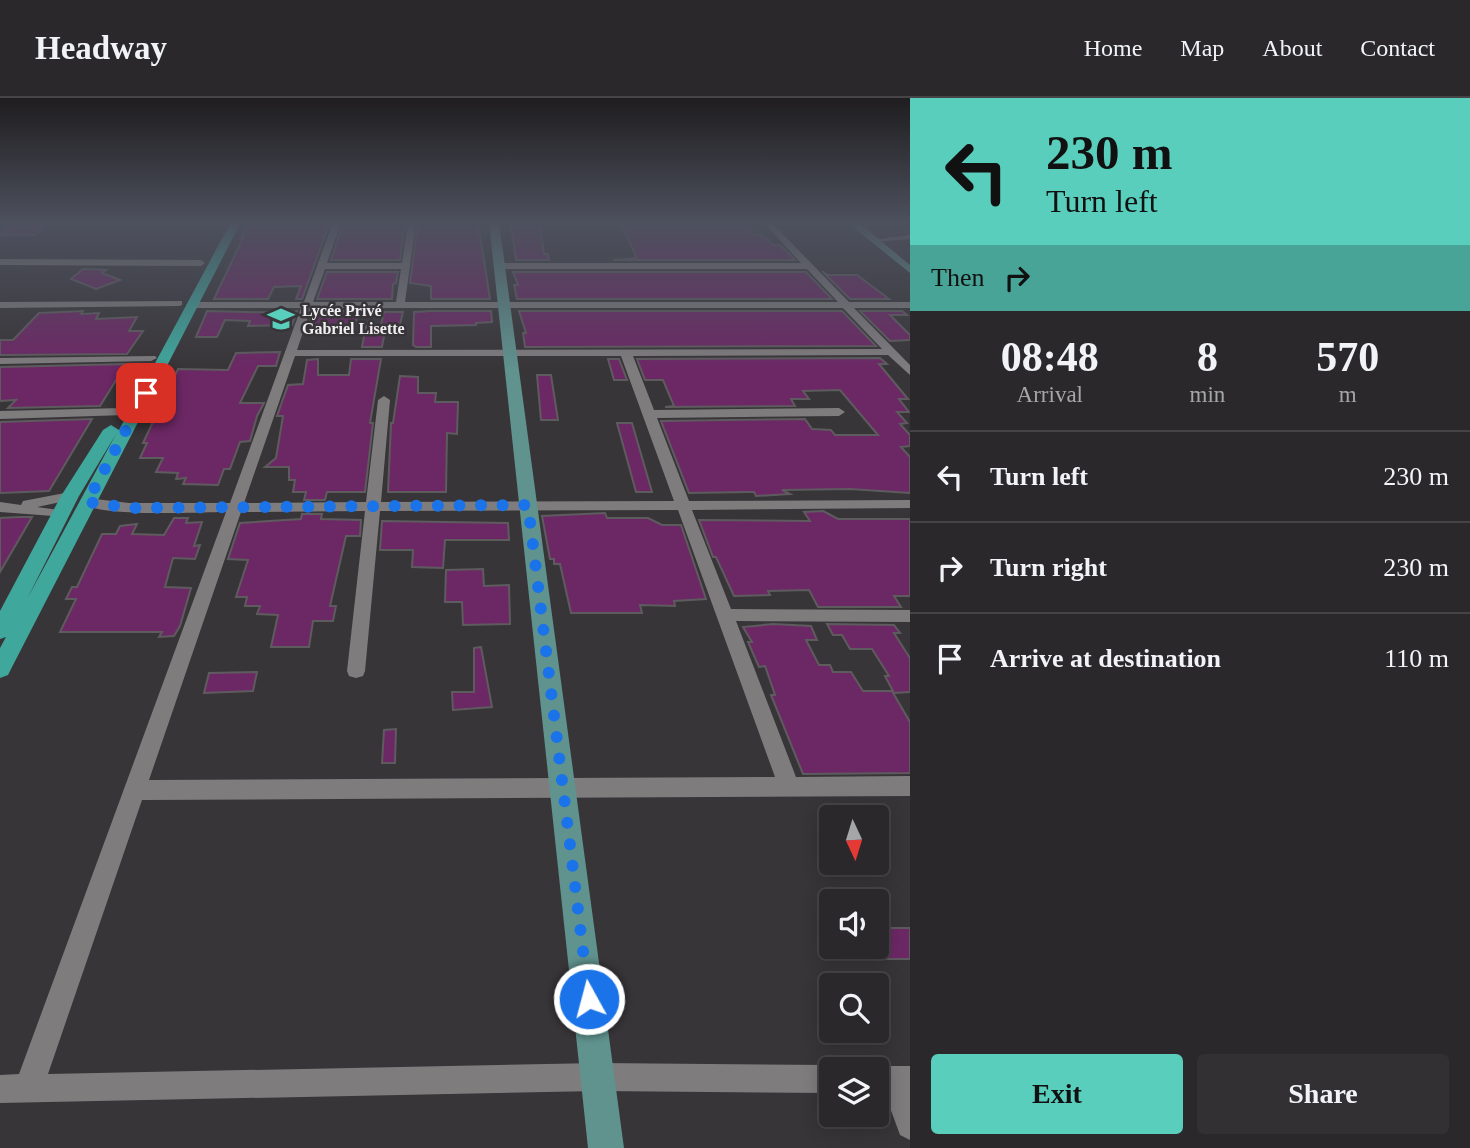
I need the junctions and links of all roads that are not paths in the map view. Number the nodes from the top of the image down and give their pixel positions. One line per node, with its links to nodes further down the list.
1 (198, 271): 7 (main road)
2 (206, 271): 7 (main road)
3 (319, 271): 10 (street)
4 (404, 271): 11 (street)
5 (501, 271): 12 (street)
6 (814, 271): 13 (street)
7 (185, 304): 9 (street); 10 (street); 19 (main road); 28 (main road)
8 (910, 304): 13 (street)
9 (5, 305): 14 (street)
10 (306, 305): 11 (street); 15 (street)
11 (400, 305): 12 (street)
12 (505, 305): 13 (street); 16 (street)
13 (846, 305): 17 (street)
14 (0, 314)
15 (290, 352): 16 (street); 34 (street)
16 (510, 352): 18 (street); 30 (street)
17 (891, 352): 18 (street); 21 (street)
18 (626, 353): 25 (street)
19 (151, 358): 20 (street); 23 (main road)
20 (0, 361)
21 (910, 372)
22 (384, 400): 32 (street)
23 (121, 412): 26 (street); 27 (main road)
24 (839, 412): 25 (street)
25 (648, 414): 31 (street)
26 (0, 415)
27 (70, 496): 33 (street); 36 (main road)
28 (87, 502): 35 (street); 36 (main road)
29 (910, 504): 31 (street)
30 (528, 505): 31 (street); 32 (street); 44 (street)
31 (682, 505): 37 (street)
32 (374, 506): 34 (street); 41 (street)
33 (5, 507): 36 (street)
34 (234, 507): 35 (street); 45 (street)
35 (129, 508): 36 (street)
36 (69, 517): 39 (main road); 40 (main road)
37 (725, 615): 38 (street); 42 (street)
38 (910, 616)
39 (0, 631)
40 (0, 669)
41 (356, 671)
42 (789, 786): 43 (street); 44 (street)
43 (910, 786)
44 (564, 789): 45 (street); 46 (street)
45 (133, 790): 50 (street)
46 (598, 1077): 47 (street); 50 (street); 52 (street)
47 (819, 1079)
48 (893, 1080): 51 (street)
49 (0, 1089): 50 (street)
50 (28, 1089)
51 (910, 1125)
52 (606, 1148)

